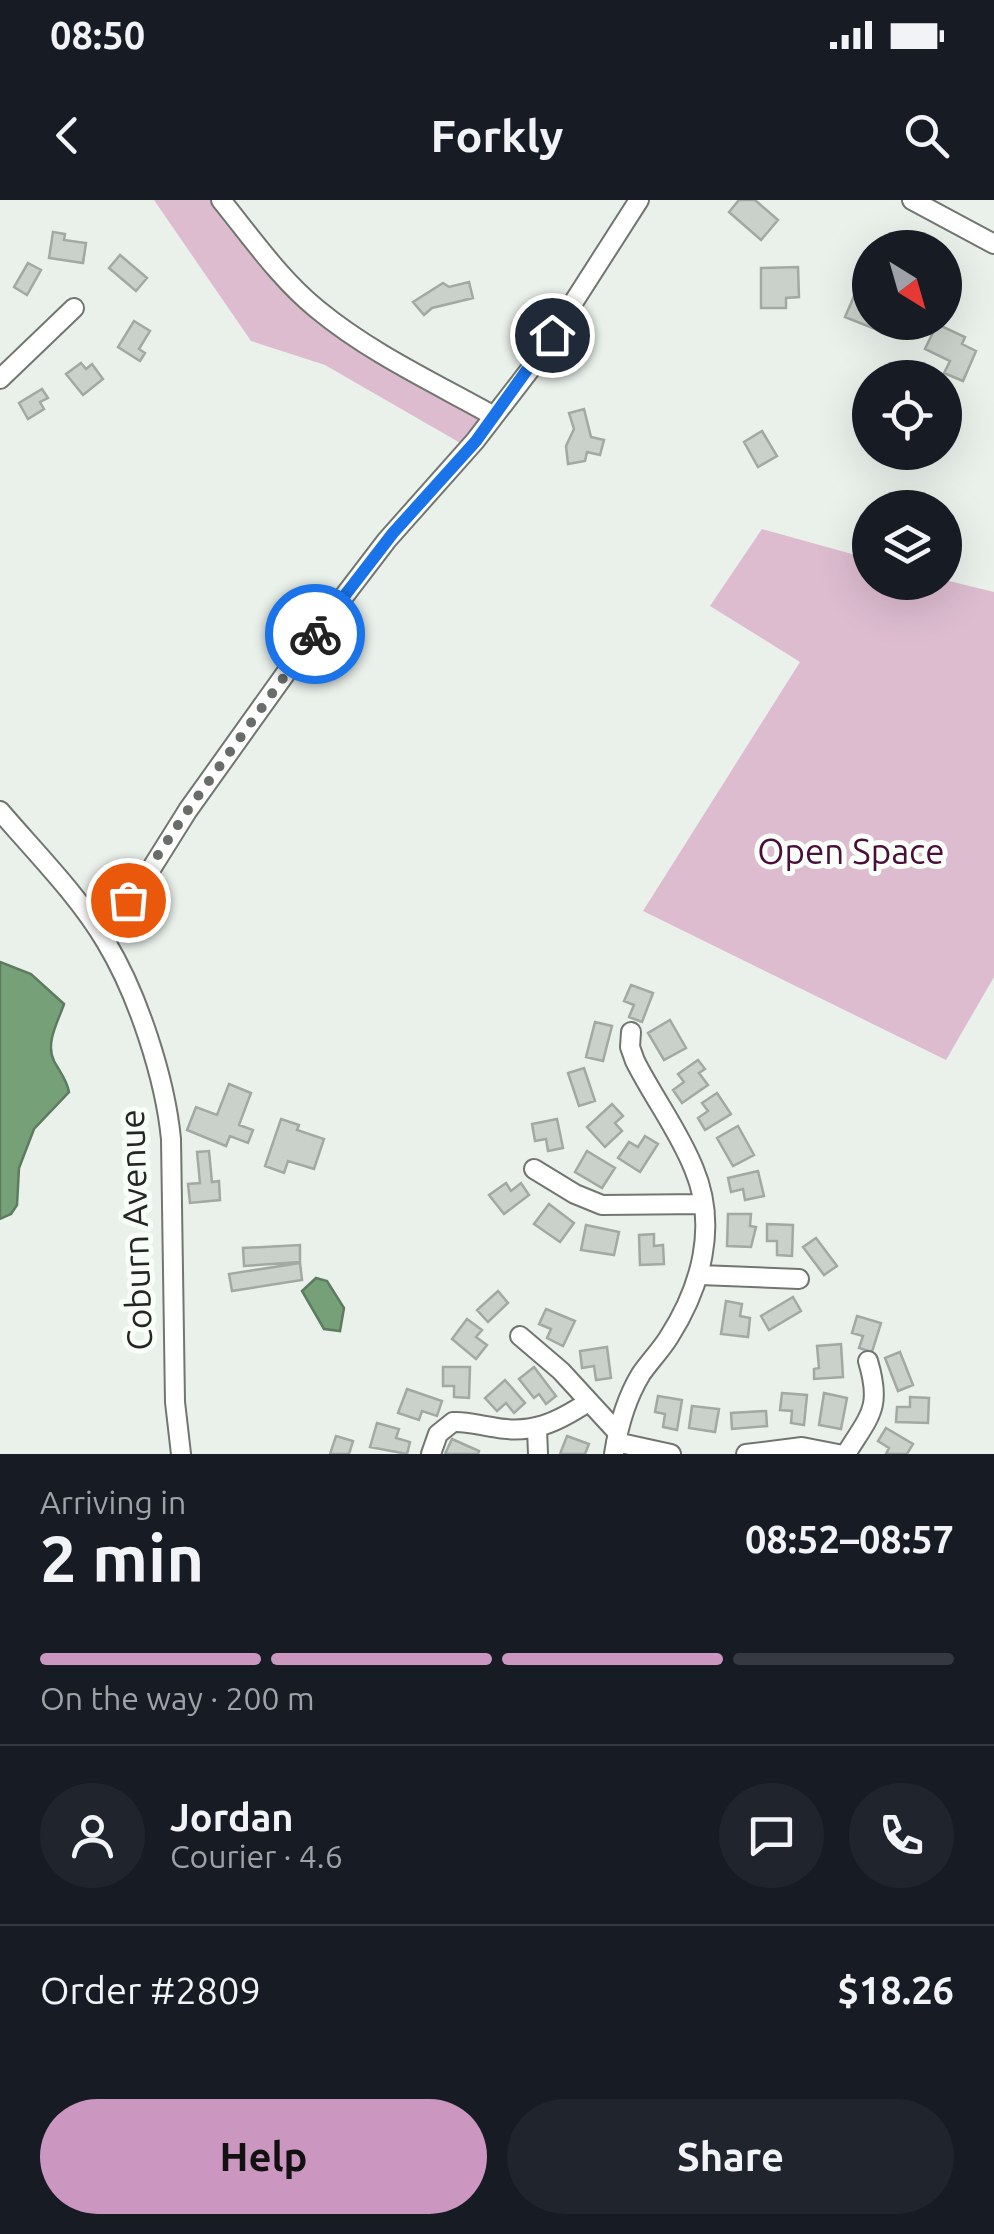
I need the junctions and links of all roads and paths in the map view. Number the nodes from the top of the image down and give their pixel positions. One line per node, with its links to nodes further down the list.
1 (221, 200): 7 (street)
2 (639, 200): 7 (street)
3 (912, 200): 4 (street)
4 (994, 244)
5 (74, 308): 6 (street)
6 (0, 379)
7 (494, 416): 9 (street)
8 (0, 811): 9 (street, Coburn Avenue)
9 (106, 941): 20 (street, Coburn Avenue)
10 (631, 1032): 12 (street)
11 (534, 1169): 12 (street)
12 (703, 1204): 13 (street)
13 (700, 1275): 14 (street); 19 (street)
14 (798, 1279)
15 (520, 1336): 17 (street)
16 (868, 1361): 26 (street)
17 (588, 1402): 18 (street); 19 (street)
18 (538, 1429): 21 (street); 22 (street)
19 (616, 1443): 23 (street)
20 (180, 1454)
21 (431, 1454)
22 (538, 1454)
23 (672, 1454)
24 (746, 1454): 25 (street)
25 (838, 1454)
26 (846, 1454)

